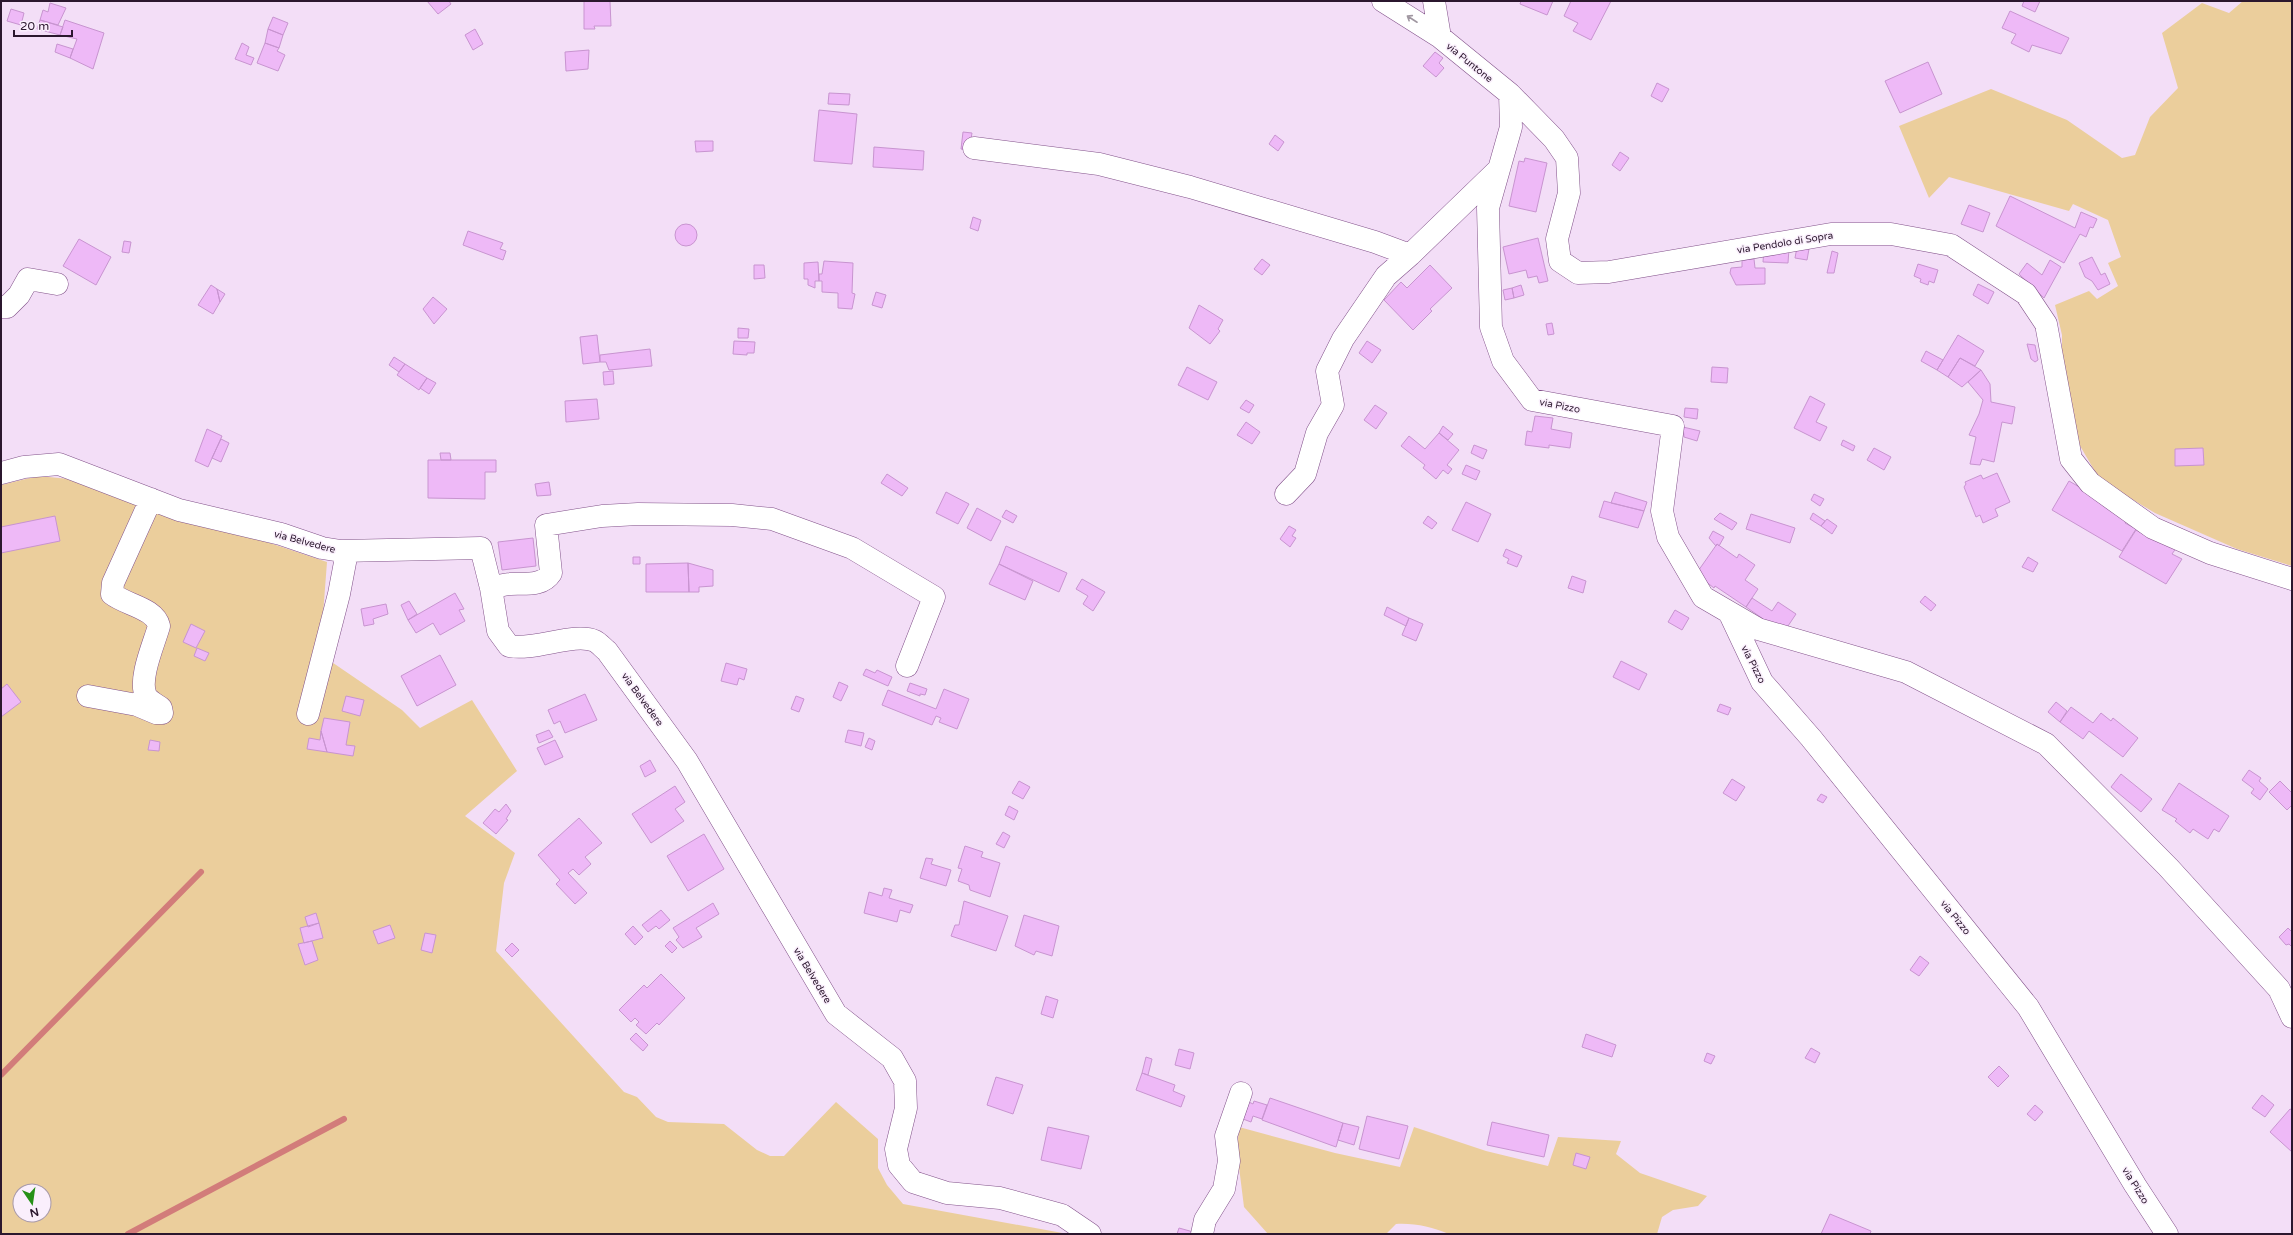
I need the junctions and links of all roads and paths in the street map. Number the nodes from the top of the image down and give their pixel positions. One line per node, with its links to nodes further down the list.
1 (1383, 1): 3 (street, one-way to 1)
2 (1434, 1): 3 (street, via Puntone)
3 (1440, 37): 4 (street, via Puntone)
4 (1510, 94): 6 (street, via Pizzo); 14 (street, via Pendolo di Sopra)
5 (974, 148): 7 (street)
6 (1500, 168): 7 (street); 16 (street, via Pizzo)
7 (1410, 255): 11 (street)
8 (56, 284): 9 (street)
9 (1, 307)
10 (1, 473): 12 (street, via Belvedere)
11 (1286, 494)
12 (151, 499): 13 (street, via Belvedere); 18 (street)
13 (347, 552): 15 (street, via Belvedere); 19 (street)
14 (2292, 579)
15 (491, 588): 17 (street); 22 (street, via Belvedere)
16 (1729, 612): 20 (street, via Pizzo); 24 (street, via Pizzo)
17 (907, 666)
18 (88, 696)
19 (308, 714)
20 (2292, 1017)
21 (1241, 1094): 23 (street)
22 (1090, 1234)
23 (1202, 1234)
24 (2167, 1234)

